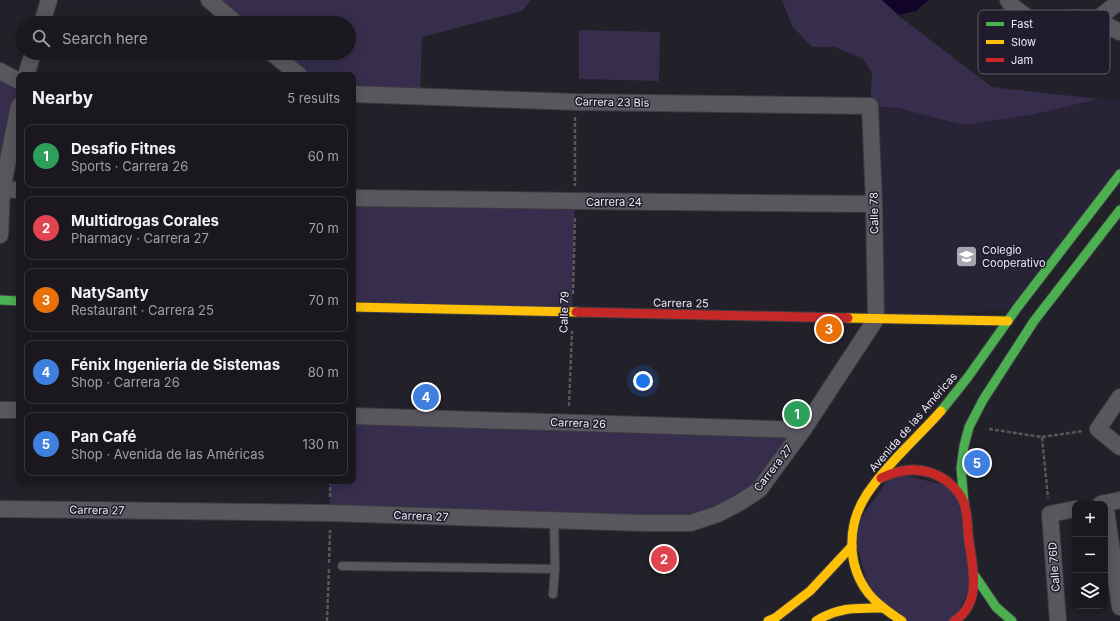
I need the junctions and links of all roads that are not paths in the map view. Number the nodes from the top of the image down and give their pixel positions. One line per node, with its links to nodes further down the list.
1 (49, 0): 7 (street)
2 (209, 0): 8 (street)
3 (1008, 0): 5 (street)
4 (1120, 1): 6 (street)
5 (1018, 10)
6 (1109, 10)
7 (44, 16)
8 (228, 16)
9 (1110, 27): 10 (street)
10 (1120, 32)
11 (31, 60): 14 (street)
12 (281, 60): 15 (street)
13 (0, 71): 16 (street)
14 (27, 72)
15 (295, 72)
16 (16, 79)
17 (356, 94): 18 (street, Carrera 23 Bis)
18 (870, 106): 24 (street, Calle 78)
19 (16, 120): 21 (street)
20 (1120, 174): 31 (main road, Avenida de las Américas)
21 (1, 189): 22 (street); 26 (street)
22 (16, 190)
23 (356, 198): 24 (street, Carrera 24)
24 (874, 204): 30 (street, Calle 78)
25 (1120, 210): 39 (main road)
26 (0, 235)
27 (0, 300): 28 (main road)
28 (16, 301)
29 (356, 307): 30 (main road, Carrera 25)
30 (876, 320): 31 (main road, Carrera 25); 36 (street, Carrera 27)
31 (1008, 321): 38 (main road, Avenida de las Américas)
32 (1120, 397): 37 (street)
33 (0, 410): 34 (street)
34 (16, 410)
35 (356, 416): 36 (street, Carrera 26)
36 (803, 430): 43 (street, Carrera 27)
37 (1120, 447)
38 (878, 480): 39 (main road); 44 (main road, Avenida de las Américas)
39 (964, 503): 47 (main road)
40 (1109, 503): 49 (street)
41 (0, 509): 43 (street, Carrera 27)
42 (1072, 510): 56 (street, Calle 76D)
43 (554, 521): 46 (lane)
44 (852, 546): 50 (main road, Avenida de las Américas); 52 (main road)
45 (342, 566): 46 (lane)
46 (555, 569): 48 (lane)
47 (974, 576): 51 (main road); 55 (main road)
48 (553, 594)
49 (1120, 607)
50 (882, 608): 53 (main road); 54 (main road, Avenida de las Américas)
51 (959, 620)
52 (768, 621)
53 (816, 621)
54 (902, 621)
55 (1012, 621)
56 (1058, 621)

